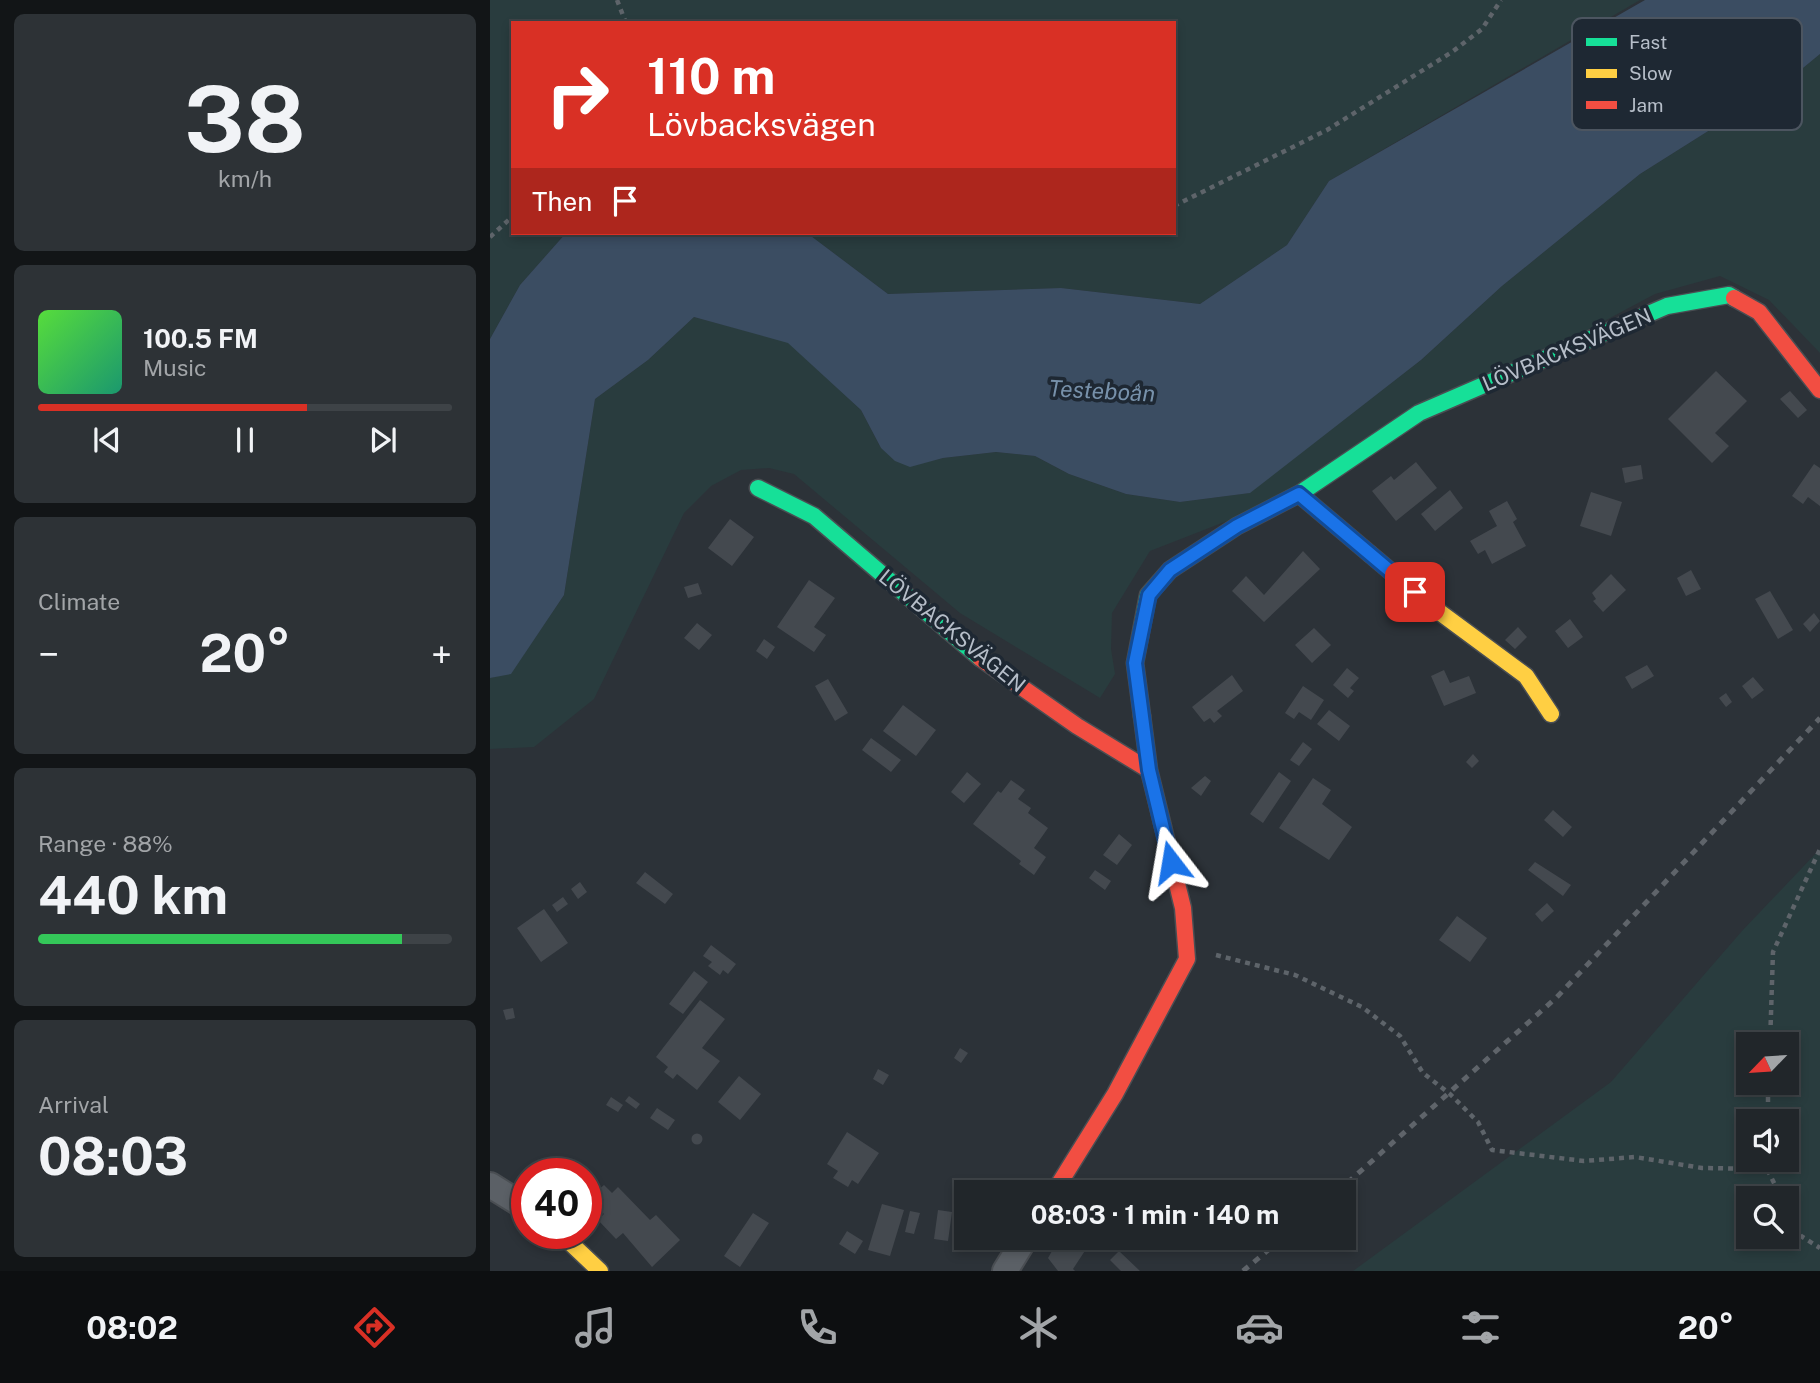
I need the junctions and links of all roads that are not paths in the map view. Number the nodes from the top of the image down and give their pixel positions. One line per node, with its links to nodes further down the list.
1 (1820, 390): 3 (street, LÖVBACKSVÄGEN)
2 (758, 488): 5 (street, LÖVBACKSVÄGEN)
3 (1299, 494): 4 (street); 5 (street, LÖVBACKSVÄGEN)
4 (1551, 714)
5 (1149, 770): 6 (street, LÖVBACKSVÄGEN)
6 (1061, 1180)
7 (490, 1185): 8 (street)
8 (511, 1198)
9 (577, 1249): 11 (street)
10 (1018, 1250): 12 (street)
11 (600, 1271)
12 (1004, 1271)

